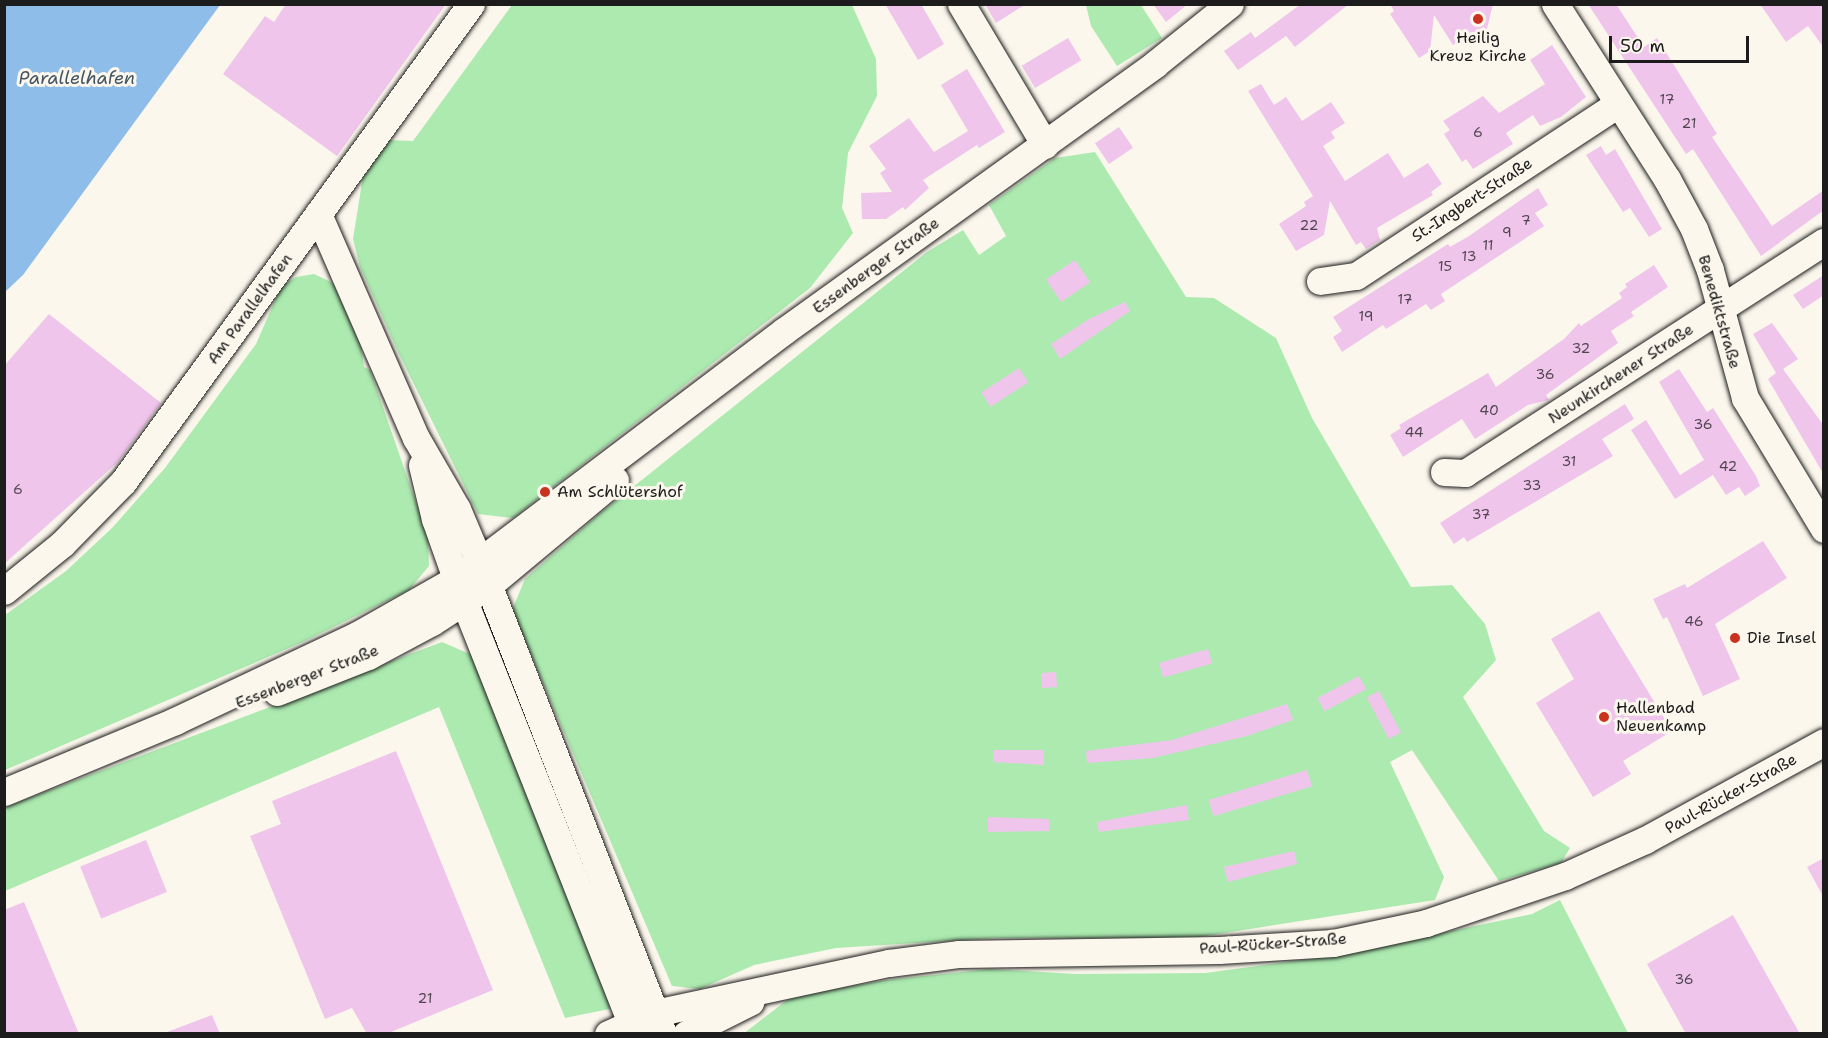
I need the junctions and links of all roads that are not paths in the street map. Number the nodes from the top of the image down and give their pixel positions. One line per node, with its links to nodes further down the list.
1 (471, 4): 7 (street, Am Parallelhafen)
2 (961, 4): 6 (street)
3 (1230, 4): 6 (street, Essenberger Straße)
4 (1555, 4): 5 (street, Benediktstraße)
5 (1618, 104): 9 (street, St.-Ingbert-Straße); 10 (street, Benediktstraße)
6 (1044, 145): 14 (street, Essenberger Straße)
7 (318, 214): 11 (street); 16 (street, Am Parallelhafen)
8 (1824, 242): 10 (street, Neunkirchener Straße)
9 (1320, 281)
10 (1719, 312): 12 (street, Neunkirchener Straße); 13 (street, Benediktstraße)
11 (416, 438): 14 (street); 15 (street)
12 (1444, 472)
13 (1824, 530)
14 (484, 573): 15 (street, Essenberger Straße); 20 (street)
15 (460, 590): 18 (street, Essenberger Straße); 20 (street)
16 (4, 591)
17 (1824, 742): 19 (street, Paul-Rücker-Straße)
18 (4, 792)
19 (792, 982): 20 (street, Paul-Rücker-Straße); 21 (street, Paul-Rücker-Straße)
20 (638, 1027)
21 (686, 1034)

